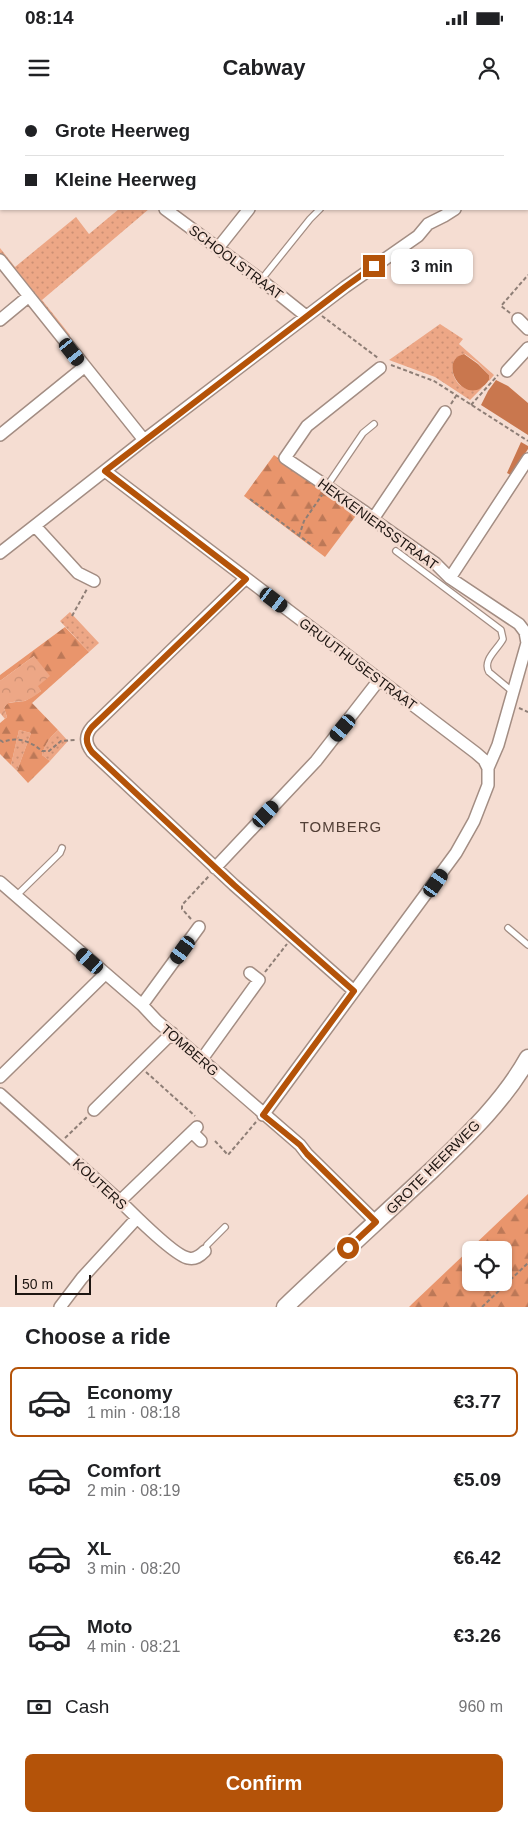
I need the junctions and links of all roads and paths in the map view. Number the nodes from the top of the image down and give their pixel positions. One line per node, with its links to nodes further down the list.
1 (166, 210): 5 (street, SCHOOLSTRAAT)
2 (248, 210): 5 (street)
3 (319, 210): 8 (lane)
4 (453, 210): 10 (street)
5 (218, 248): 8 (street, SCHOOLSTRAAT)
6 (0, 260): 9 (street)
7 (528, 276): 12 (path)
8 (262, 280): 10 (street, SCHOOLSTRAAT)
9 (29, 296): 11 (street); 16 (street)
10 (310, 313): 15 (path); 22 (street)
11 (0, 320)
12 (518, 320): 13 (street)
13 (528, 329)
14 (528, 348): 17 (street)
15 (381, 363): 18 (path); 26 (street, HEKKENIERSSTRAAT)
16 (84, 367): 21 (street); 22 (street)
17 (507, 371): 18 (path)
18 (471, 404): 23 (path)
19 (445, 412): 28 (street)
20 (374, 424): 26 (lane)
21 (0, 435)
22 (144, 440): 25 (street)
23 (528, 441)
24 (528, 459): 34 (street)
25 (105, 471): 29 (street); 35 (street, GRUUTHUSESTRAAT)
26 (327, 486): 28 (street, HEKKENIERSSTRAAT); 30 (path)
27 (250, 498): 30 (path)
28 (373, 519): 34 (street, HEKKENIERSSTRAAT)
29 (35, 526): 33 (street); 36 (street)
30 (298, 536): 31 (path)
31 (313, 546)
32 (396, 552): 41 (lane)
33 (0, 553)
34 (450, 578): 38 (street, HEKKENIERSSTRAAT)
35 (246, 579): 40 (street, GRUUTHUSESTRAAT); 46 (street)
36 (92, 580): 37 (path)
37 (72, 616)
38 (527, 636): 39 (street, HEKKENIERSSTRAAT)
39 (525, 665): 41 (street, HEKKENIERSSTRAAT)
40 (379, 680): 44 (street, GRUUTHUSESTRAAT); 46 (street)
41 (513, 692): 44 (street, HEKKENIERSSTRAAT)
42 (0, 740): 43 (path)
43 (67, 740)
44 (488, 768): 55 (street, HEKKENIERSSTRAAT)
45 (62, 848): 48 (lane)
46 (215, 868): 49 (path); 51 (street)
47 (0, 882): 48 (street, TOMBERG)
48 (16, 896): 53 (street, TOMBERG)
49 (198, 927): 56 (street)
50 (508, 928): 52 (lane)
51 (293, 936): 54 (path); 55 (street)
52 (528, 945)
53 (105, 974): 56 (street, TOMBERG); 61 (street)
54 (255, 976): 59 (street)
55 (354, 991): 65 (street, HEKKENIERSSTRAAT)
56 (142, 1005): 57 (street, TOMBERG)
57 (172, 1033): 59 (street, TOMBERG); 60 (street)
58 (528, 1058): 72 (street, GROTE HEERWEG)
59 (202, 1059): 65 (street, TOMBERG)
60 (139, 1066): 63 (street); 66 (path)
61 (0, 1077)
62 (0, 1094): 69 (street, KOUTERS)
63 (97, 1107): 64 (street); 69 (path)
64 (109, 1113)
65 (263, 1115): 68 (path); 72 (street, TOMBERG)
66 (195, 1129): 67 (street); 70 (street)
67 (201, 1141)
68 (215, 1141)
69 (58, 1146): 70 (street, KOUTERS)
70 (120, 1201): 71 (street, KOUTERS)
71 (137, 1218): 74 (street, KOUTERS); 76 (street)
72 (376, 1222): 77 (street, GROTE HEERWEG)
73 (225, 1227): 74 (lane)
74 (205, 1251)
75 (528, 1263): 78 (path)
76 (60, 1307)
77 (285, 1307)
78 (482, 1307)

